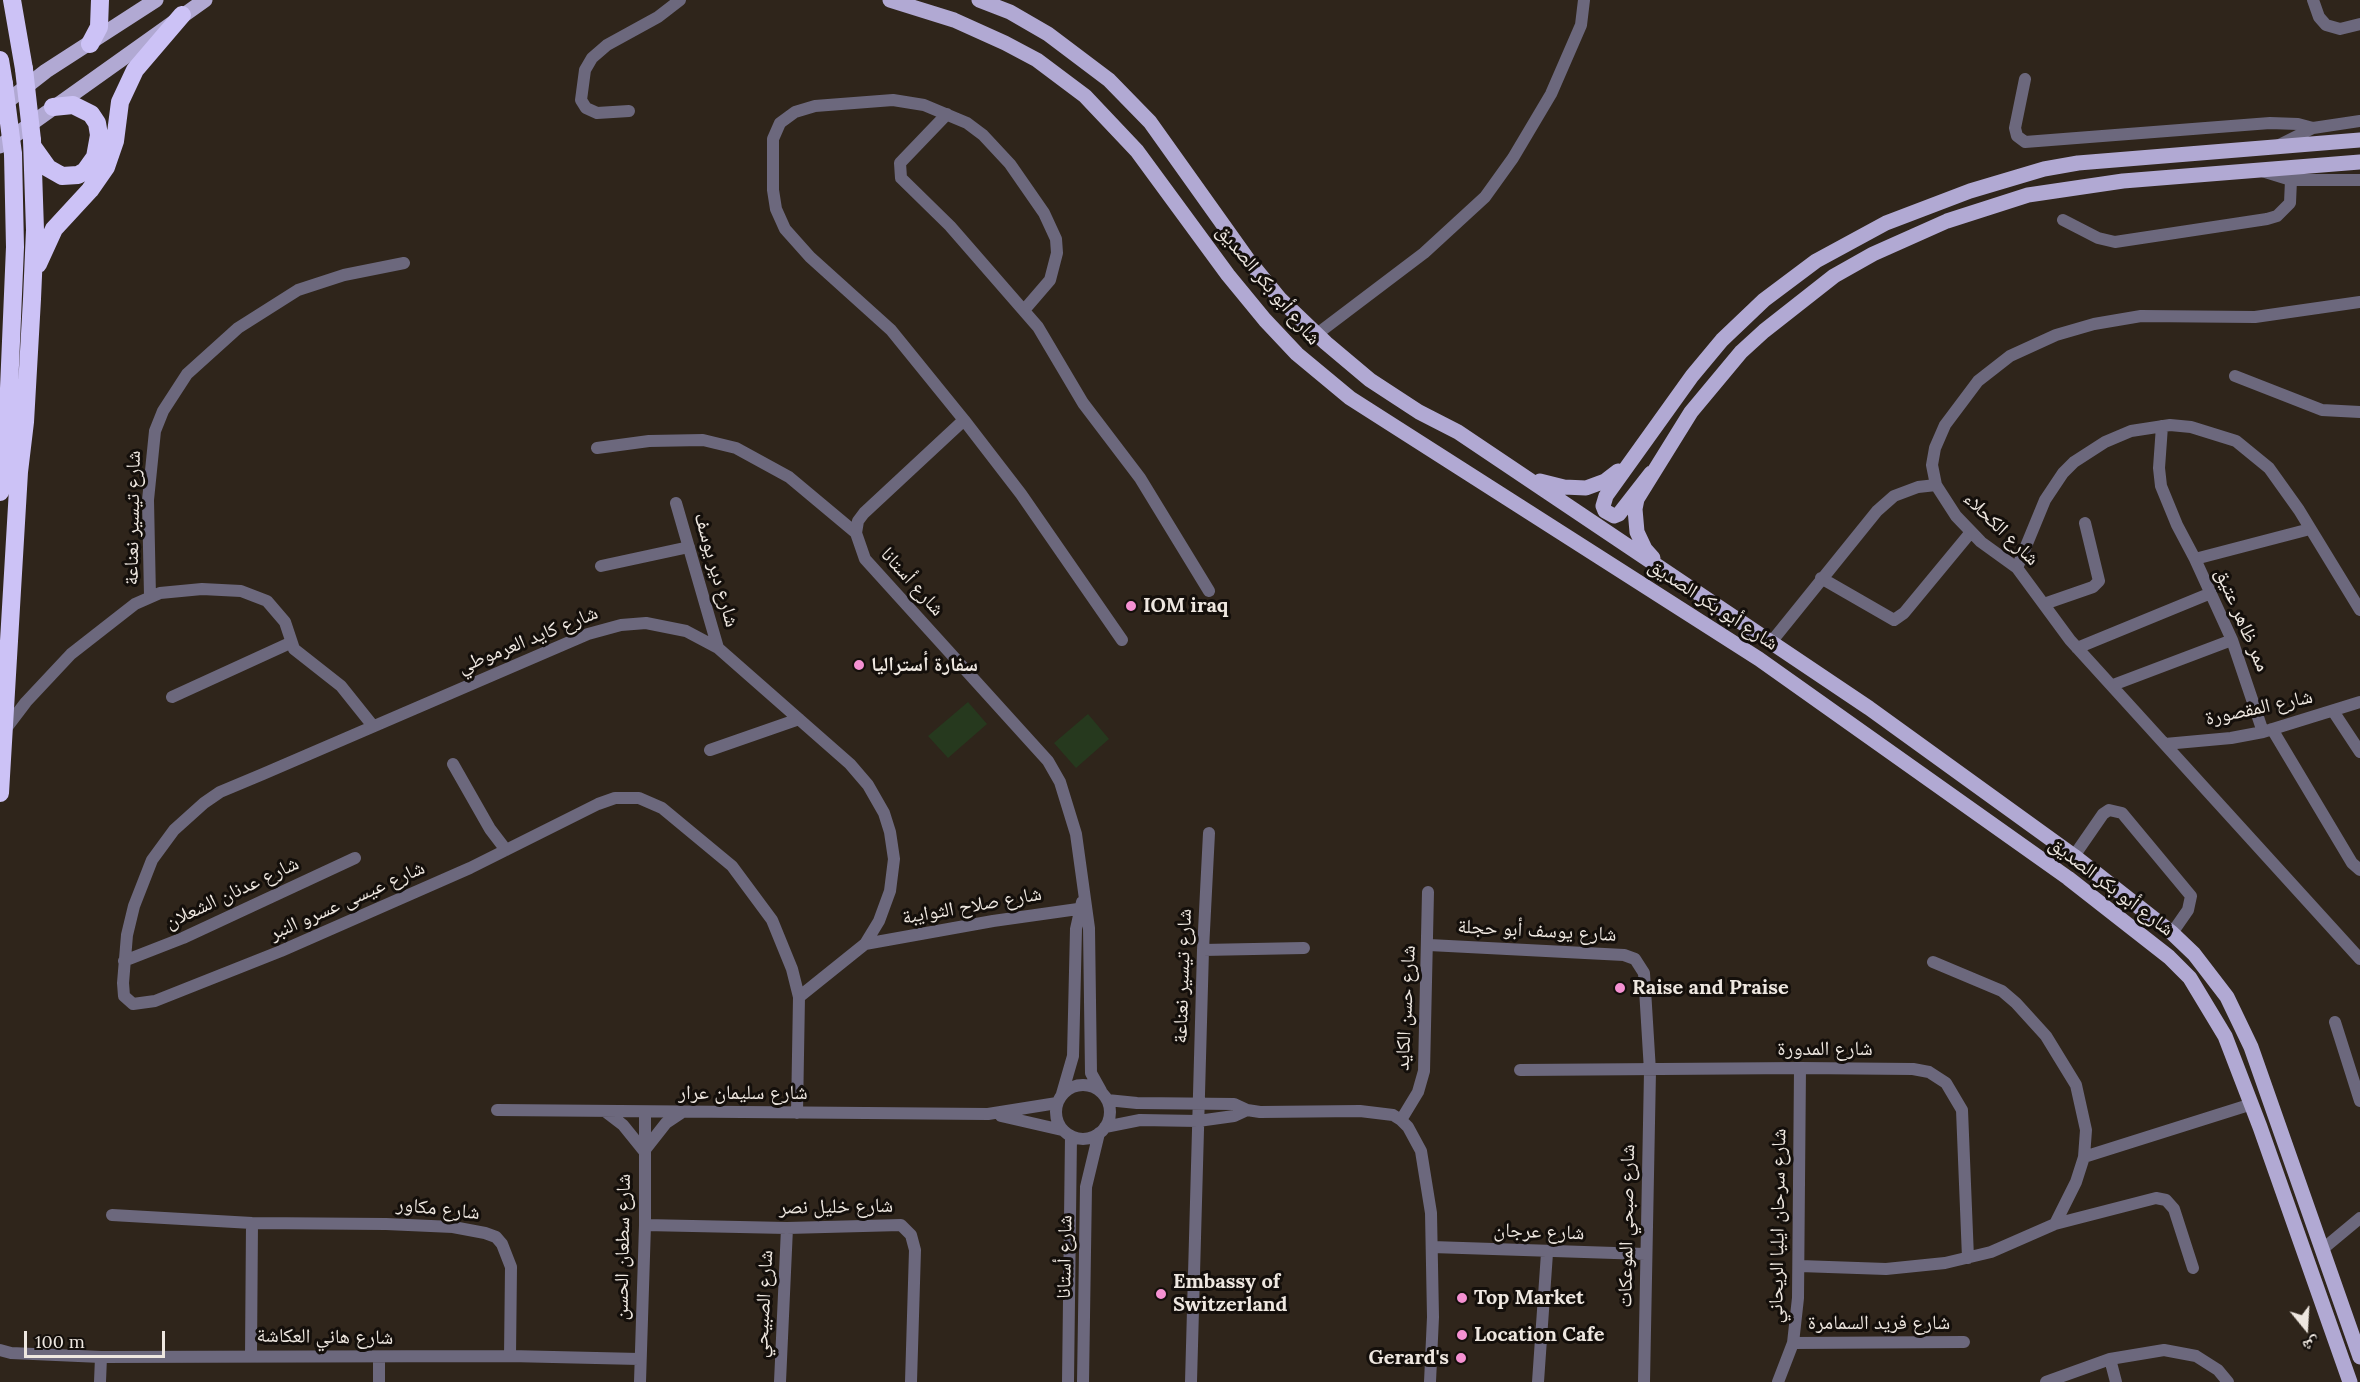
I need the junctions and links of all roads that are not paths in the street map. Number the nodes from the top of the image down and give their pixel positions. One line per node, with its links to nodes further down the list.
1 (12, 0): 12 (highway)
2 (21, 0): 12 (highway)
3 (100, 0): 14 (highway)
4 (156, 0): 14 (main road)
5 (205, 0): 11 (main road)
6 (680, 0): 19 (street)
7 (890, 0): 110 (main road, شارع أبو بكر الصديق)
8 (979, 0): 38 (main road, شارع أبو بكر الصديق)
9 (1584, 0): 38 (street)
10 (2313, 0): 13 (street)
11 (182, 15): 18 (main road); 34 (highway)
12 (18, 24): 24 (highway, bridge)
13 (2360, 24)
14 (90, 44): 17 (main road)
15 (2, 71): 26 (highway, bridge)
16 (2025, 79): 22 (street)
17 (0, 107)
18 (53, 107): 24 (highway); 26 (main road)
19 (629, 111)
20 (947, 114): 37 (street); 37 (street); 41 (street)
21 (2360, 121): 22 (street)
22 (2313, 128): 25 (street)
23 (2360, 140): 25 (main road)
24 (32, 144): 34 (highway)
25 (2272, 148): 44 (main road)
26 (6, 150): 32 (highway)
27 (2360, 162): 28 (main road)
28 (2258, 170): 29 (street); 45 (main road)
29 (2291, 180): 30 (street); 31 (street)
30 (2360, 180)
31 (2063, 220)
32 (15, 247): 35 (highway); 48 (highway)
33 (404, 263): 62 (street, شارع تيسير نعناعة)
34 (33, 274): 72 (highway)
35 (0, 295)
36 (2360, 302): 47 (street, شارع الكحلاء)
37 (1025, 309): 60 (street)
38 (1317, 334): 46 (main road, شارع أبو بكر الصديق)
39 (2235, 376): 40 (street)
40 (2360, 412)
41 (964, 420): 53 (street); 65 (street)
42 (2162, 426): 51 (street); 55 (street, ممر ظاهر عتيق); 57 (street)
43 (597, 448): 53 (street, شارع أستانا)
44 (1630, 462): 45 (main road); 46 (main road)
45 (1651, 473): 58 (main road)
46 (1524, 476): 58 (main road, شارع أبو بكر الصديق)
47 (1936, 485): 52 (street, شارع الكحلاء); 59 (street)
48 (0, 492)
49 (676, 503): 54 (street, شارع دير يوسف)
50 (2085, 523): 64 (street)
51 (2310, 529): 55 (street); 63 (street)
52 (1971, 532): 57 (street, شارع الكحلاء); 59 (street)
53 (856, 533): 92 (street, شارع أستانا)
54 (689, 547): 56 (street); 69 (street, شارع دير يوسف)
55 (2195, 559): 61 (street, ممر ظاهر عتيق)
56 (601, 566)
57 (2017, 568): 64 (street, شارع الكحلاء)
58 (1666, 572): 67 (main road, شارع أبو بكر الصديق)
59 (1821, 578): 67 (street)
60 (1209, 591)
61 (2211, 593): 66 (street, ممر ظاهر عتيق); 70 (street)
62 (150, 596): 68 (street); 74 (street)
63 (2358, 603)
64 (2044, 604): 70 (street, شارع الكحلاء)
65 (1122, 640)
66 (2232, 640): 71 (street); 79 (street, ممر ظاهر عتيق)
67 (1772, 641): 88 (main road, شارع أبو بكر الصديق)
68 (290, 643): 73 (street); 78 (street)
69 (718, 648): 77 (street, شارع كايد العرموطي); 78 (street, شارع كايد العرموطي)
70 (2077, 648): 71 (street, شارع الكحلاء)
71 (2113, 685): 81 (street, شارع الكحلاء)
72 (6, 687): 74 (street); 80 (highway)
73 (172, 697)
74 (29, 698): 80 (street)
75 (2360, 702): 76 (street, شارع المقصورة)
76 (2333, 711): 79 (street, شارع المقصورة); 83 (street)
77 (799, 719): 82 (street); 94 (street, شارع كايد العرموطي)
78 (372, 726): 99 (street, شارع كايد العرموطي)
79 (2268, 730): 81 (street, شارع المقصورة); 90 (street, ممر ظاهر عتيق)
80 (3, 732): 85 (highway)
81 (2165, 744): 98 (street, شارع الكحلاء)
82 (710, 750)
83 (2360, 753)
84 (453, 764): 87 (street)
85 (0, 793)
86 (1209, 833): 97 (street, شارع تيسير نعناعة)
87 (506, 850): 99 (street, شارع عيسى عسرو النبر); 101 (street, شارع عيسى عسرو النبر)
88 (2074, 856): 93 (main road, شارع أبو بكر الصديق); 93 (street)
89 (355, 858): 99 (street, شارع عدنان الشعلان)
90 (2356, 866)
91 (1428, 892): 95 (street, شارع حسن الكايد)
92 (1083, 904): 94 (street, شارع صلاح الثوايبة); 106 (street, شارع أستانا); 107 (street, شارع أستانا)
93 (2172, 933): 131 (main road, شارع أبو بكر الصديق)
94 (865, 944): 101 (street, شارع كايد العرموطي)
95 (1429, 945): 105 (street, شارع يوسف أبو حجلة); 118 (street, شارع حسن الكايد)
96 (1304, 948): 97 (street)
97 (1203, 950): 109 (street, شارع تيسير نعناعة)
98 (2360, 959)
99 (124, 961)
100 (1933, 962): 123 (street)
101 (799, 997): 116 (street)
102 (2335, 1022): 108 (street)
103 (1800, 1068): 105 (street, شارع المدورة); 134 (street, شارع المدورة); 135 (street, شارع سرحان ايليا الريحاني)
104 (1520, 1070): 105 (street, شارع المدورة)
105 (1650, 1071): 133 (street, شارع صبحي الموعكات)
106 (1104, 1096): 107 (street); 109 (street); 120 (street)
107 (1059, 1099): 117 (street, شارع سليمان عرار); 121 (street)
108 (2360, 1101)
109 (1199, 1102): 112 (street); 119 (street, شارع تيسير نعناعة)
110 (2252, 1104): 123 (street); 138 (main road, شارع أبو بكر الصديق)
111 (497, 1110): 113 (street, شارع سليمان عرار)
112 (1247, 1110): 118 (street); 119 (street)
113 (606, 1112): 114 (street, شارع سليمان عرار); 122 (street)
114 (645, 1113): 115 (street, شارع سليمان عرار); 122 (street, شارع سطعان الحسن)
115 (682, 1113): 116 (street, شارع سليمان عرار); 122 (street)
116 (797, 1113): 117 (street, شارع سليمان عرار)
117 (988, 1114): 121 (street, شارع سليمان عرار)
118 (1401, 1120): 130 (street)
119 (1198, 1121): 120 (street); 156 (street, شارع تيسير نعناعة)
120 (1102, 1130): 121 (street); 155 (street, شارع أستانا)
121 (1067, 1133): 154 (street, شارع أستانا)
122 (644, 1151): 128 (street, شارع سطعان الحسن)
123 (2085, 1157): 127 (street)
124 (112, 1215): 126 (street, شارع مكاور)
125 (2360, 1218): 131 (street)
126 (252, 1223): 142 (street); 143 (street, شارع مكاور)
127 (2055, 1224): 134 (street); 136 (street)
128 (645, 1225): 129 (street, شارع خليل نصر); 147 (street, شارع سطعان الحسن)
129 (788, 1228): 152 (street, شارع الصبيحي); 153 (street, شارع خليل نصر)
130 (1432, 1247): 132 (street, شارع عرجان); 157 (street)
131 (2324, 1248): 137 (main road, شارع أبو بكر الصديق)
132 (1548, 1253): 133 (street, شارع عرجان); 158 (street)
133 (1645, 1254): 159 (street, شارع صبحي الموعكات)
134 (1968, 1258): 135 (street)
135 (1800, 1266): 140 (street, شارع سرحان ايليا الريحاني)
136 (2193, 1268)
137 (2348, 1324): 138 (main road); 146 (main road, شارع أبو بكر الصديق)
138 (2330, 1330): 164 (main road, شارع أبو بكر الصديق)
139 (1964, 1342): 140 (street, شارع فريد السمامرة)
140 (1793, 1343): 160 (street, شارع سرحان ايليا الريحاني)
141 (4, 1354): 144 (street, شارع هاني العكاشة)
142 (252, 1355): 144 (street, شارع هاني العكاشة); 145 (street, شارع هاني العكاشة)
143 (510, 1356): 145 (street, شارع هاني العكاشة); 147 (street, شارع هاني العكاشة)
144 (101, 1357): 149 (street)
145 (379, 1358): 150 (street)
146 (2360, 1358)
147 (639, 1359): 151 (street, شارع سطعان الحسن)
148 (2110, 1359): 161 (street); 162 (street); 163 (street)
149 (100, 1382)
150 (379, 1382)
151 (640, 1382)
152 (780, 1382)
153 (911, 1382)
154 (1068, 1382)
155 (1083, 1382)
156 (1191, 1382)
157 (1431, 1382)
158 (1538, 1382)
159 (1644, 1382)
160 (1778, 1382)
161 (2046, 1382)
162 (2116, 1382)
163 (2229, 1382)
164 (2350, 1382)

